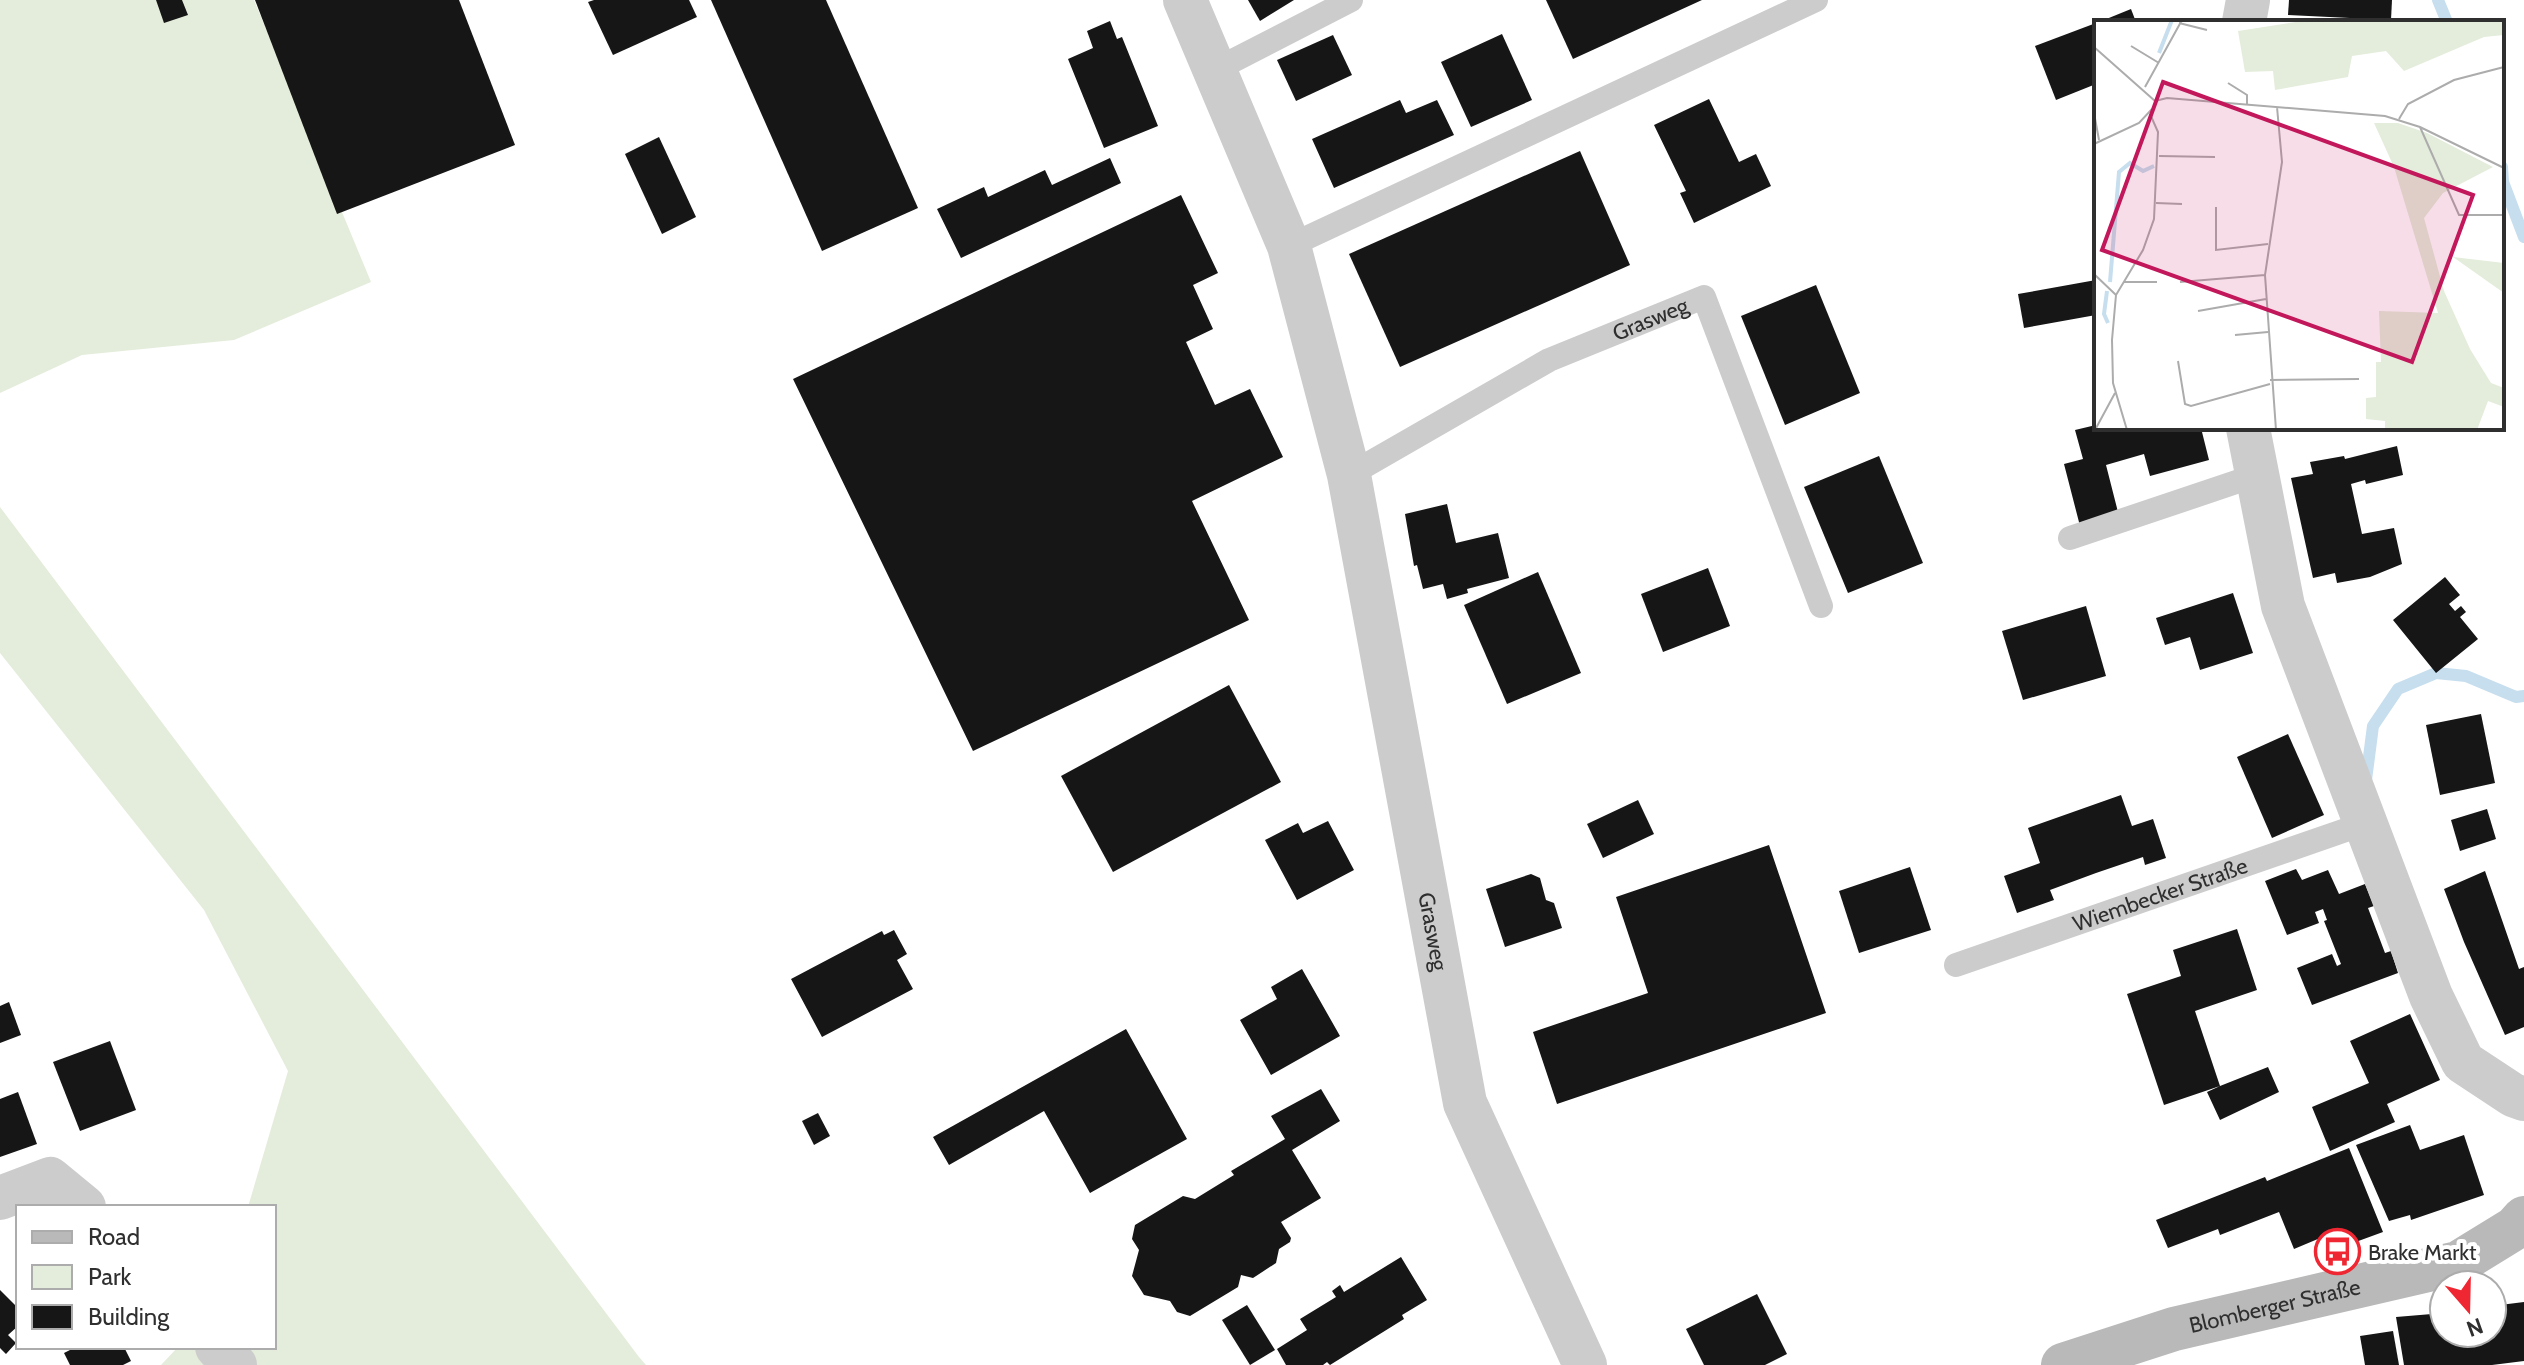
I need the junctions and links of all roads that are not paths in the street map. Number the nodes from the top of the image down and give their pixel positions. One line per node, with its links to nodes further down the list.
1 (1185, 0): 6 (street, Grasweg)
2 (1351, 0): 6 (lane)
3 (1816, 0): 7 (lane)
4 (2248, 0): 5 (street)
5 (2244, 20)
6 (1215, 70): 7 (street, Grasweg)
7 (1289, 246): 9 (street, Grasweg)
8 (2248, 430): 10 (street)
9 (1349, 475): 12 (lane, Grasweg); 21 (street, Grasweg)
10 (2257, 475): 11 (lane); 13 (street)
11 (2070, 538)
12 (1821, 606)
13 (2366, 823): 14 (lane, Wiembecker Straße); 15 (street)
14 (1956, 965)
15 (2524, 1099)
16 (0, 1198): 17 (street)
17 (82, 1205)
18 (2524, 1218): 22 (street, Blomberger Straße)
19 (219, 1349): 20 (street)
20 (235, 1365)
21 (1585, 1365)
22 (2063, 1365)

